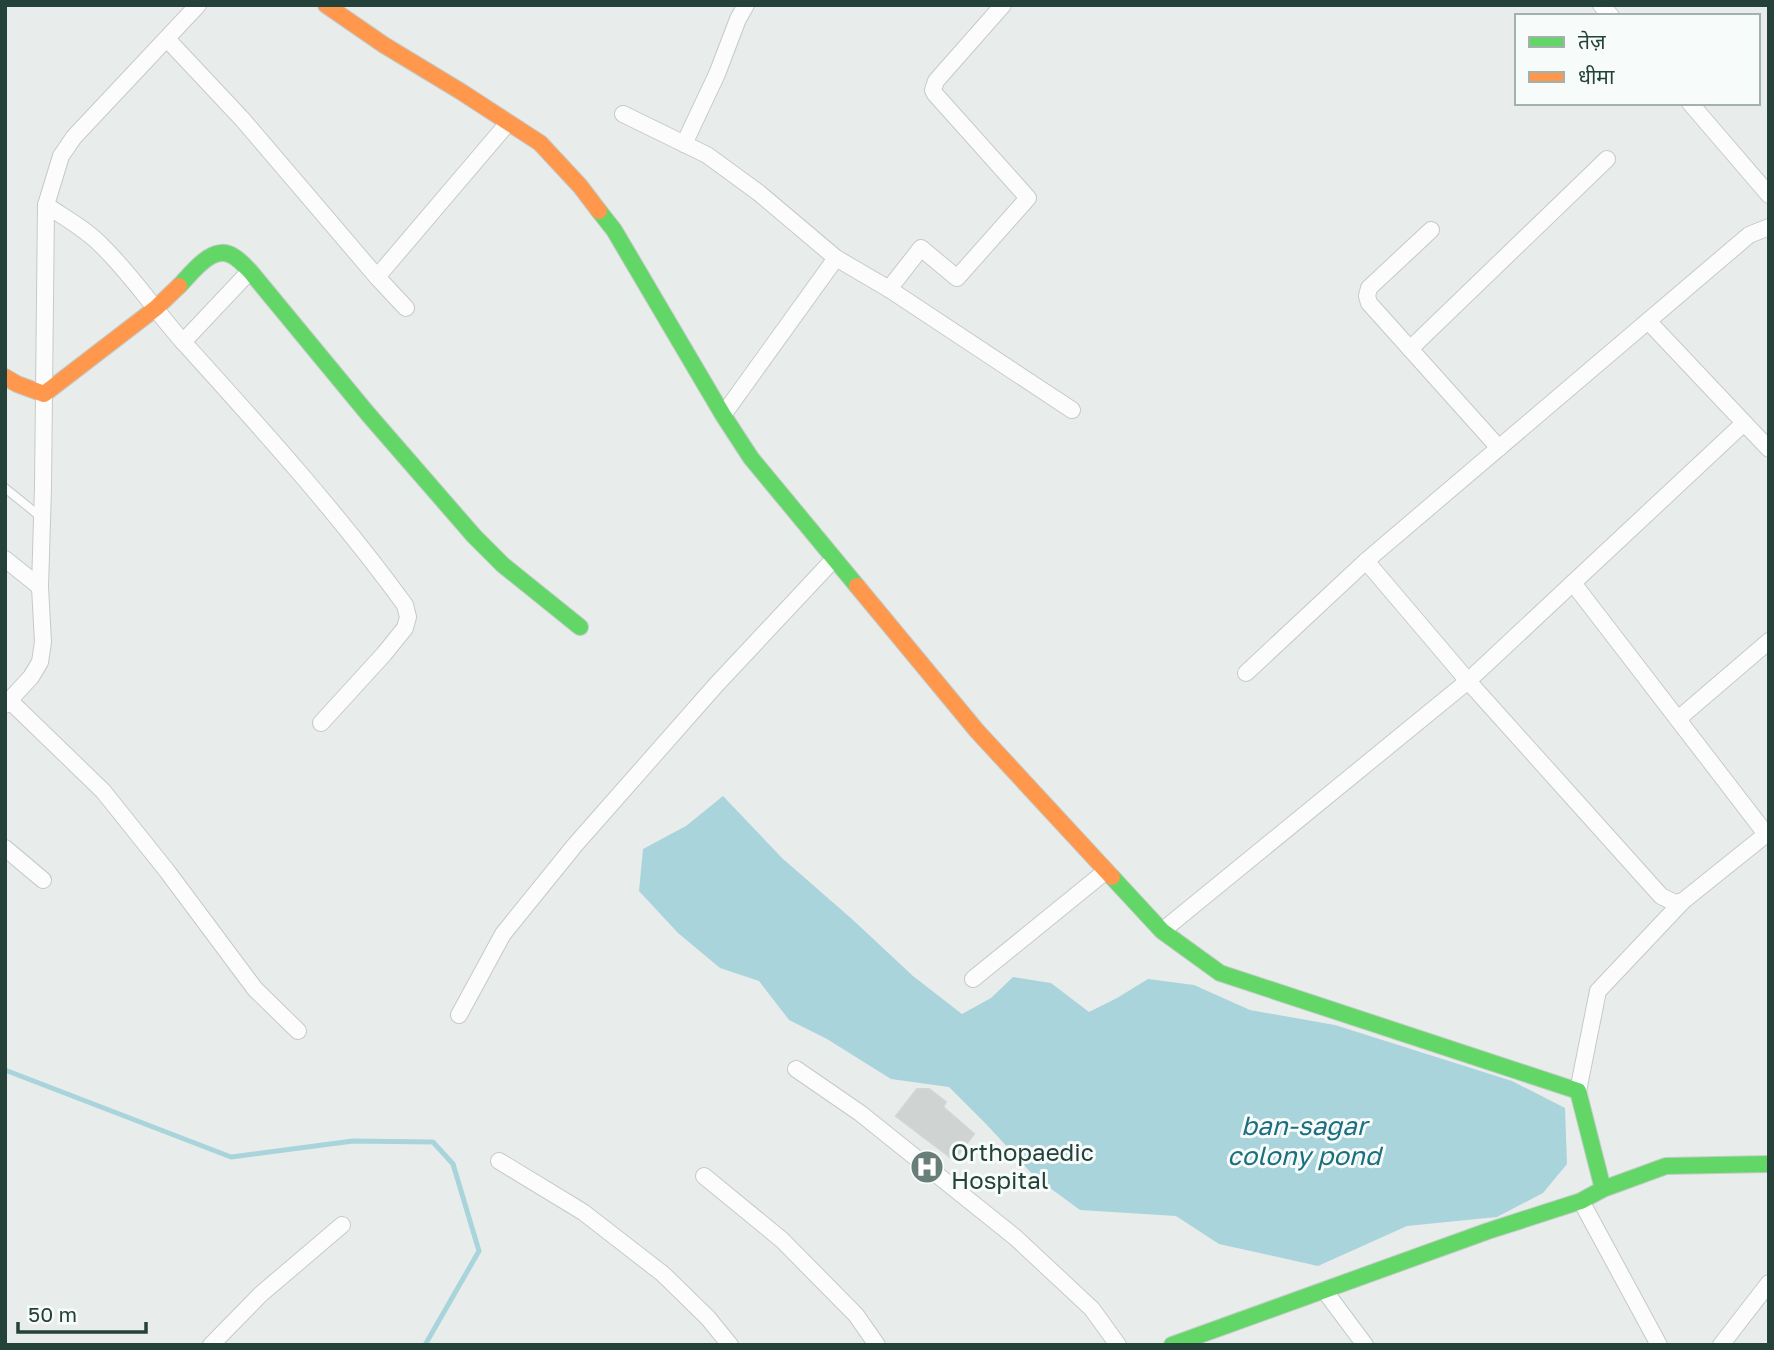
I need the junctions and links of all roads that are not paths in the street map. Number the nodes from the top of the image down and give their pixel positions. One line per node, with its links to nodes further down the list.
1 (198, 5): 5 (street)
2 (327, 5): 8 (street)
3 (746, 5): 9 (street)
4 (1003, 5): 18 (street)
5 (167, 40): 12 (street); 17 (street)
6 (1692, 105): 11 (street)
7 (623, 114): 9 (street)
8 (508, 123): 17 (street); 27 (street)
9 (684, 144): 15 (street)
10 (1607, 159): 23 (street)
11 (1769, 195)
12 (46, 205): 19 (street); 25 (street)
13 (1769, 227): 21 (street)
14 (1431, 230): 23 (street)
15 (836, 258): 18 (street); 27 (street)
16 (250, 271): 19 (street); 22 (street); 38 (street)
17 (377, 277): 20 (street)
18 (889, 289): 26 (street)
19 (156, 308): 22 (street); 25 (street)
20 (406, 308)
21 (1648, 321): 28 (street); 29 (street)
22 (183, 342): 44 (street)
23 (1410, 349): 29 (street)
24 (5, 377): 25 (street)
25 (44, 394): 32 (street)
26 (1072, 410)
27 (723, 415): 34 (street)
28 (1744, 423): 30 (street); 36 (street)
29 (1499, 448): 35 (street)
30 (1769, 449)
31 (5, 488): 32 (lane)
32 (42, 518): 37 (street)
33 (5, 559): 37 (street)
34 (834, 559): 47 (street); 52 (street)
35 (1366, 561): 40 (street); 41 (street)
36 (1573, 583): 41 (street); 43 (street)
37 (40, 587): 42 (street)
38 (579, 627)
39 (1769, 641): 43 (street)
40 (1246, 673)
41 (1468, 681): 49 (street); 50 (street)
42 (8, 703): 53 (street)
43 (1678, 719): 45 (street)
44 (321, 723)
45 (1768, 833): 49 (street)
46 (5, 848): 48 (street)
47 (1106, 871): 50 (street); 51 (street)
48 (44, 880)
49 (1683, 901): 55 (street)
50 (1162, 931): 55 (street)
51 (973, 979)
52 (459, 1015)
53 (298, 1031)
54 (796, 1069): 67 (street)
55 (1577, 1091): 59 (street)
56 (499, 1161): 65 (street)
57 (1769, 1164): 59 (street)
58 (704, 1176): 66 (street)
59 (1603, 1189): 60 (street)
60 (1581, 1200): 63 (street); 70 (street)
61 (342, 1225): 64 (street)
62 (1769, 1283): 71 (street)
63 (1324, 1290): 68 (street); 69 (street)
64 (211, 1345)
65 (730, 1345)
66 (877, 1345)
67 (1118, 1345)
68 (1172, 1345)
69 (1365, 1345)
70 (1658, 1345)
71 (1721, 1345)

